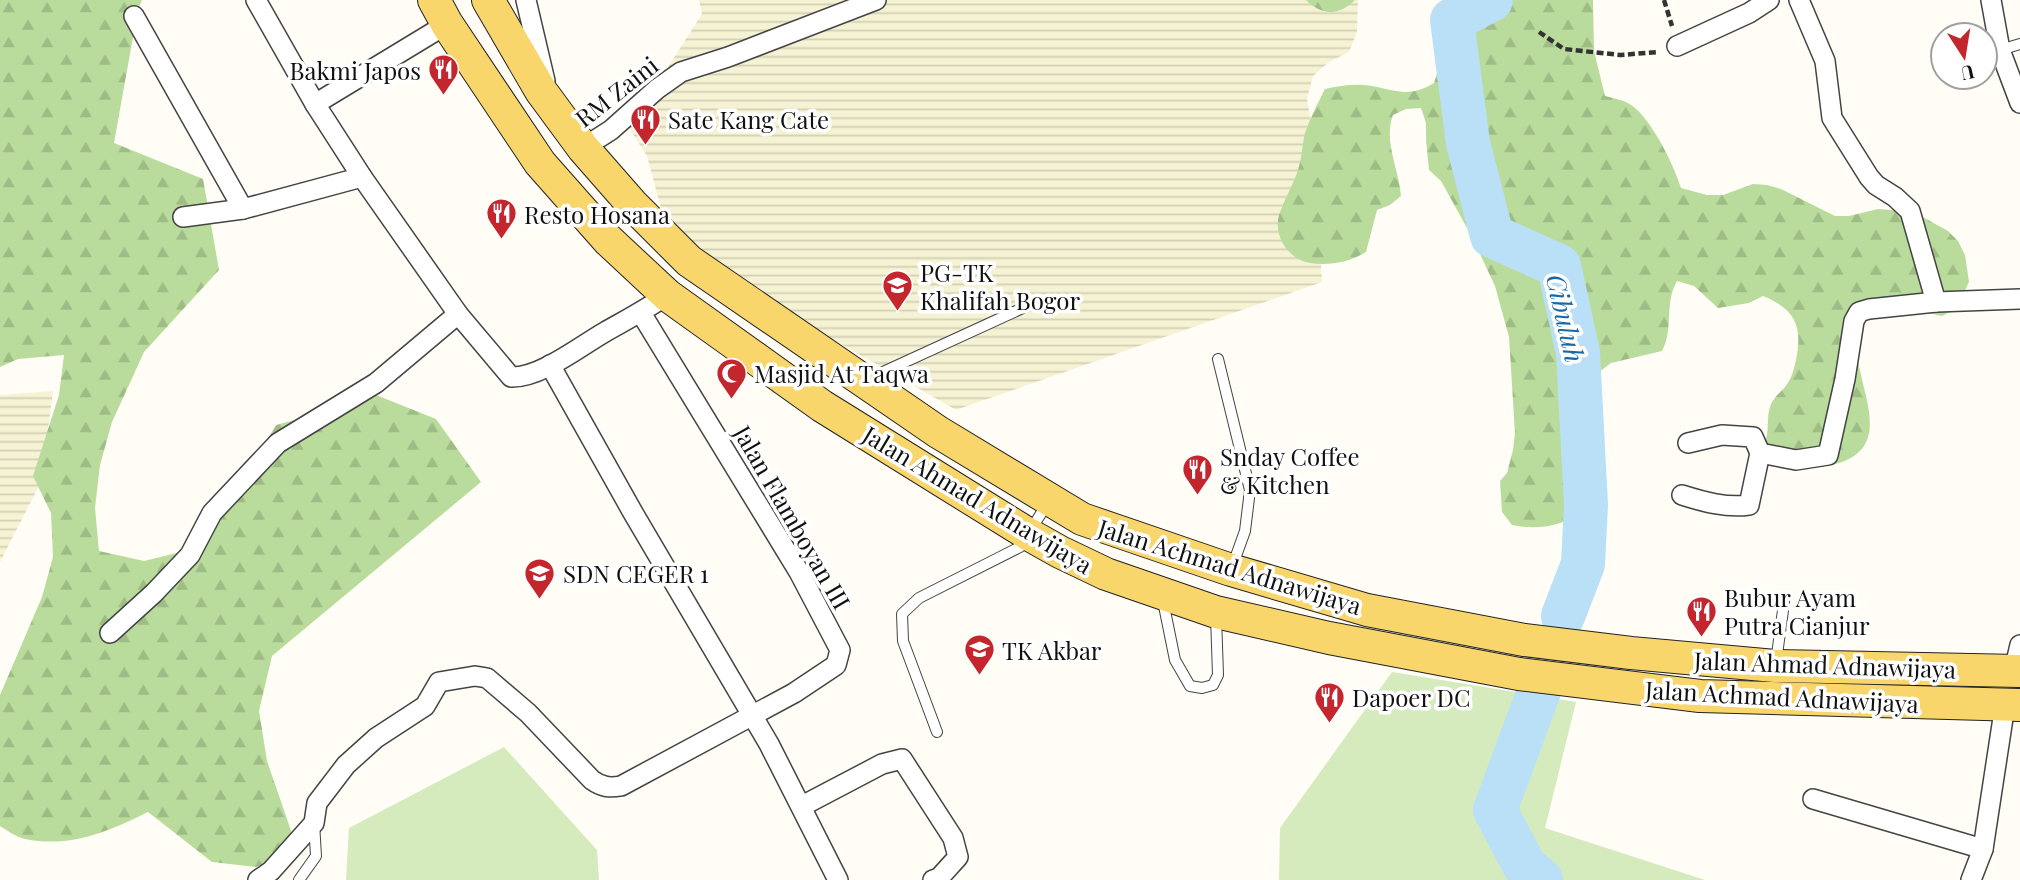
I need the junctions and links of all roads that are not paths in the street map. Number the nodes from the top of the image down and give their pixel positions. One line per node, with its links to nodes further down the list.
1 (256, 0): 15 (street)
2 (488, 0): 13 (main road, Jalan Achmad Adnawijaya)
3 (526, 0): 13 (street)
4 (876, 0): 16 (street, RM Zaini)
5 (1769, 0): 11 (street)
6 (1799, 0): 22 (street)
7 (1991, 0): 12 (street)
8 (440, 12): 15 (street); 20 (main road)
9 (134, 16): 18 (street)
10 (2020, 44): 12 (lane)
11 (1677, 47)
12 (2000, 50): 14 (street)
13 (541, 92): 16 (main road, Jalan Achmad Adnawijaya)
14 (2020, 103)
15 (315, 104): 17 (street)
16 (583, 148): 28 (main road, Jalan Achmad Adnawijaya)
17 (362, 177): 18 (street); 25 (street)
18 (243, 209): 19 (street)
19 (183, 217)
20 (667, 295): 24 (street); 33 (main road, Jalan Ahmad Adnawijaya)
21 (2020, 299): 22 (street)
22 (1936, 302): 30 (street)
23 (1027, 306): 28 (lane)
24 (641, 313): 27 (street); 45 (street, Jalan Flamboyan III)
25 (457, 314): 27 (street); 39 (street)
26 (1218, 359): 34 (lane)
27 (550, 365): 45 (street)
28 (864, 382): 32 (main road, Jalan Achmad Adnawijaya)
29 (1688, 443): 30 (street)
30 (1760, 453): 31 (street)
31 (1682, 495)
32 (1050, 499): 33 (lane); 34 (main road, Jalan Achmad Adnawijaya)
33 (1028, 534): 35 (main road, Jalan Ahmad Adnawijaya); 46 (lane)
34 (1231, 570): 38 (main road, Jalan Achmad Adnawijaya)
35 (1161, 593): 37 (main road, Jalan Ahmad Adnawijaya); 37 (lane)
36 (1784, 603): 43 (lane)
37 (1216, 612): 42 (main road, Jalan Achmad Adnawijaya)
38 (1483, 632): 40 (main road, Jalan Achmad Adnawijaya); 42 (main road)
39 (110, 633)
40 (1631, 653): 43 (main road, Jalan Ahmad Adnawijaya)
41 (2018, 662): 43 (main road, Jalan Ahmad Adnawijaya)
42 (1477, 666): 44 (main road, Jalan Achmad Adnawijaya)
43 (1775, 666)
44 (2013, 705): 50 (street)
45 (752, 716): 48 (street); 49 (street)
46 (937, 732)
47 (1813, 799): 50 (street)
48 (802, 806): 53 (street); 54 (street)
49 (314, 823): 51 (street); 52 (lane)
50 (1983, 849): 55 (street)
51 (258, 880)
52 (299, 880)
53 (838, 880)
54 (933, 880)
55 (1971, 880)

